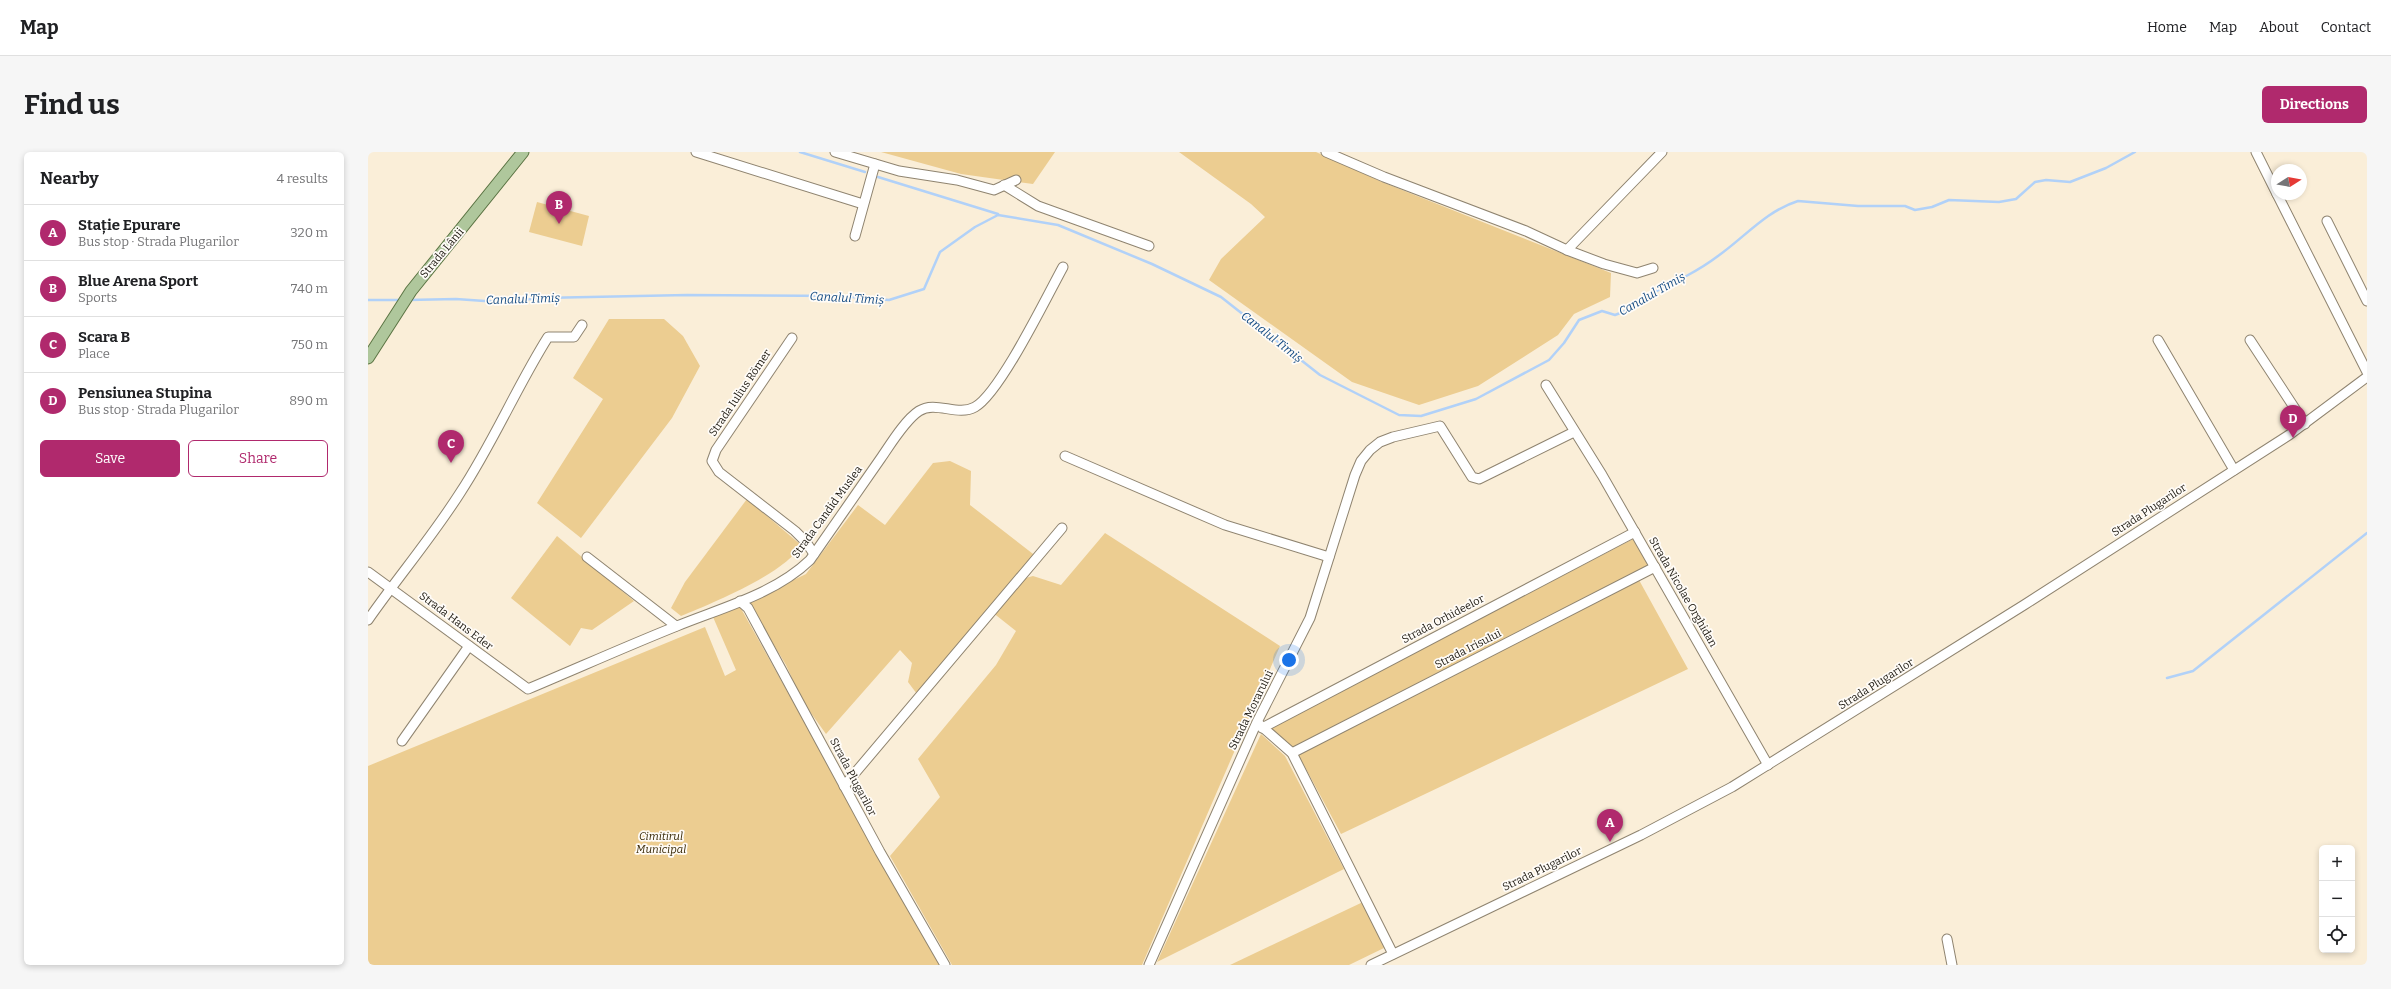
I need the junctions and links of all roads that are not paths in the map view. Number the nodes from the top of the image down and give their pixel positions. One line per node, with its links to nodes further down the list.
1 (523, 152): 24 (main road, Strada Lânii)
2 (696, 152): 12 (street)
3 (835, 152): 7 (street)
4 (1326, 152): 16 (street)
5 (1662, 152): 16 (street)
6 (2256, 152): 9 (street)
7 (875, 164): 10 (street); 12 (street)
8 (1016, 180): 10 (street)
9 (2271, 182)
10 (1004, 186): 15 (street)
11 (2280, 200): 25 (street)
12 (863, 204): 14 (street)
13 (2327, 221): 19 (street)
14 (855, 236)
15 (1149, 246)
16 (1567, 250): 18 (street)
17 (1063, 267): 34 (street, Strada Candid Muslea)
18 (1653, 268)
19 (2367, 301)
20 (582, 325): 39 (street)
21 (792, 338): 34 (street, Strada Iulius Römer)
22 (2158, 340): 31 (street)
23 (2250, 340): 28 (street)
24 (368, 358)
25 (2367, 372)
26 (2367, 377): 28 (street, Strada Plugarilor)
27 (1546, 386): 29 (street, Strada Nicolae Orghidan)
28 (2305, 424): 31 (street, Strada Plugarilor)
29 (1574, 432): 33 (street, Strada Nicolae Orghidan); 36 (street, Strada Morarului)
30 (1065, 456): 36 (street)
31 (2234, 470): 48 (street, Strada Plugarilor)
32 (1062, 528): 49 (street)
33 (1635, 532): 37 (street, Strada Nicolae Orghidan); 45 (street, Strada Orhideelor)
34 (814, 554): 40 (street, Strada Candid Muslea)
35 (587, 557): 42 (street)
36 (1329, 557): 45 (street, Strada Morarului)
37 (1655, 567): 47 (street, Strada Irisului); 48 (street, Strada Nicolae Orghidan)
38 (368, 572): 39 (street, Strada Hans Eder)
39 (391, 587): 41 (street); 43 (street, Strada Hans Eder)
40 (740, 601): 42 (street, Strada Candid Muslea); 49 (street, Strada Plugarilor)
41 (368, 620)
42 (676, 626): 44 (street, Strada Candid Muslea)
43 (469, 646): 44 (street, Strada Hans Eder); 46 (street)
44 (528, 689)
45 (1260, 725): 47 (street); 53 (street, Strada Morarului)
46 (402, 741)
47 (1292, 753): 51 (street)
48 (1768, 765): 51 (street, Strada Plugarilor)
49 (844, 786): 52 (street, Strada Plugarilor)
50 (1947, 939): 55 (street)
51 (1393, 954): 54 (street, Strada Plugarilor)
52 (945, 965)
53 (1149, 965)
54 (1371, 965)
55 (1952, 965)

